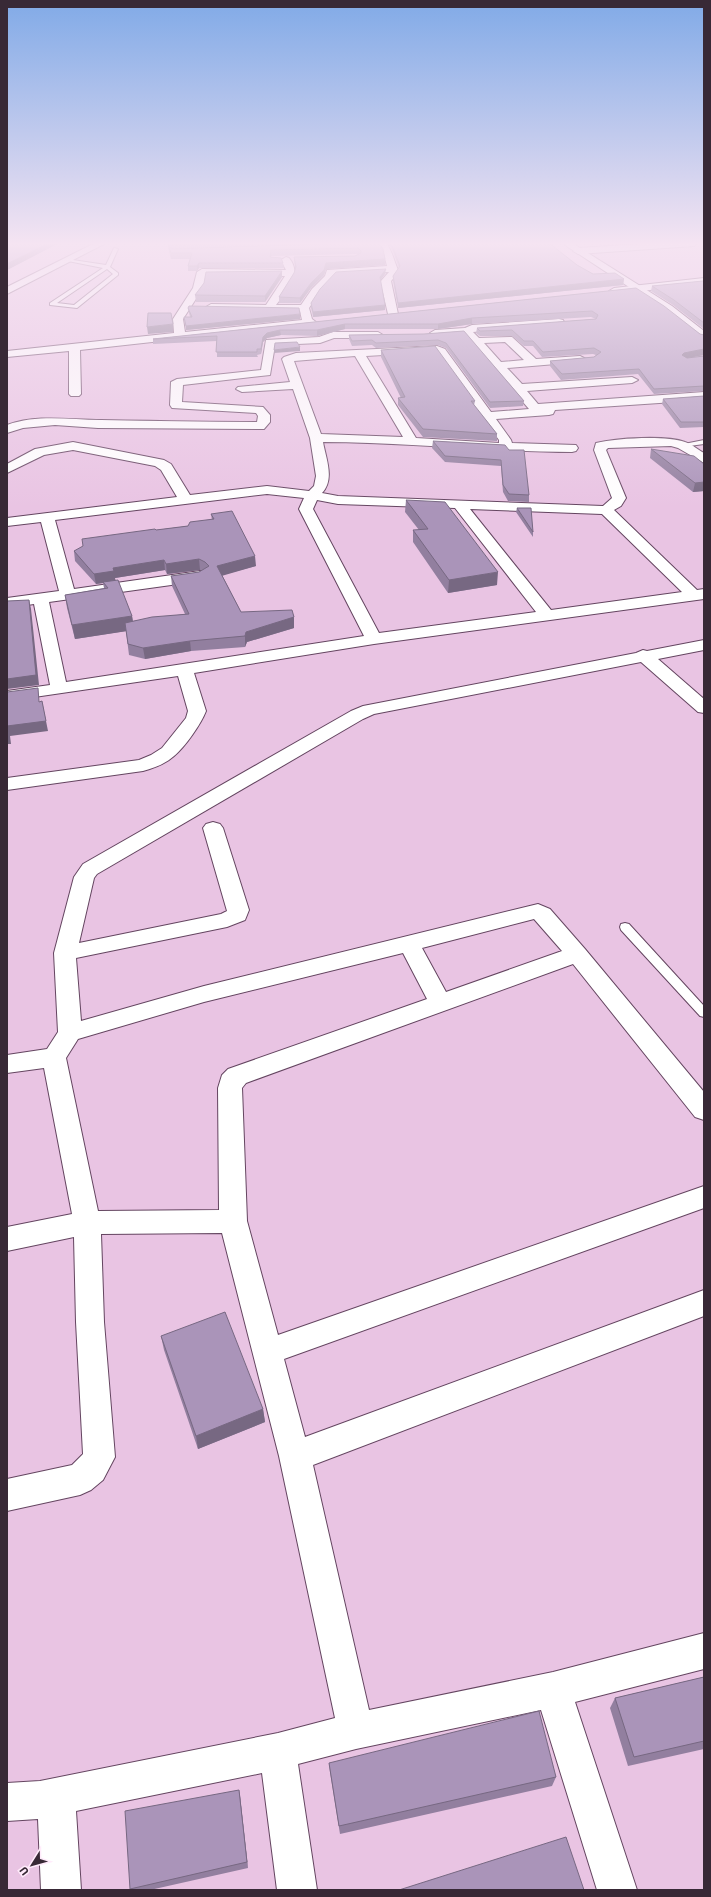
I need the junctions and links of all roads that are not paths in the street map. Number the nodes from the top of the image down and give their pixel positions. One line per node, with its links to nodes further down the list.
1 (467, 331): 8 (street)
2 (180, 332): 6 (street)
3 (217, 332): 6 (street)
4 (459, 332): 5 (street)
5 (424, 334)
6 (180, 335): 9 (street)
7 (385, 335): 23 (street)
8 (477, 340): 13 (street); 14 (street)
9 (74, 347): 11 (street); 19 (street)
10 (358, 352): 16 (street); 22 (street); 25 (street)
11 (7, 354)
12 (593, 358): 13 (street)
13 (533, 362): 14 (street)
14 (499, 365): 17 (street)
15 (632, 380): 17 (street)
16 (297, 385): 18 (street); 24 (street)
17 (519, 388): 20 (street)
18 (227, 390)
19 (75, 394)
20 (704, 396)
21 (704, 400): 22 (street)
22 (488, 416): 28 (street)
23 (7, 429)
24 (316, 438): 25 (street); 32 (street)
25 (412, 442): 28 (street)
26 (704, 442): 27 (lane)
27 (682, 445): 30 (street); 35 (street)
28 (506, 448): 29 (street)
29 (572, 448)
30 (704, 459)
31 (12, 467): 33 (street)
32 (312, 496): 33 (street); 34 (street); 44 (street)
33 (185, 499): 36 (street)
34 (459, 505): 35 (street); 43 (street)
35 (606, 510): 39 (street)
36 (47, 518): 37 (street); 40 (street)
37 (7, 522)
38 (200, 576): 40 (street)
39 (699, 594): 43 (street)
40 (68, 595): 41 (street)
41 (41, 599): 42 (street); 48 (street)
42 (7, 603)
43 (548, 615): 44 (street)
44 (374, 639): 47 (street)
45 (704, 645): 46 (street)
46 (643, 655): 50 (street); 55 (street)
47 (184, 670): 48 (street); 51 (street)
48 (58, 689): 49 (street)
49 (7, 696)
50 (704, 708)
51 (7, 784)
52 (213, 828): 55 (street)
53 (625, 927): 58 (lane)
54 (409, 944): 56 (street); 57 (street); 59 (street)
55 (65, 953): 59 (street)
56 (577, 954): 57 (street); 62 (street)
57 (440, 1002): 64 (street)
58 (704, 1013)
59 (70, 1033): 60 (street)
60 (54, 1057): 61 (street); 65 (street)
61 (7, 1064)
62 (704, 1110)
63 (704, 1197): 68 (street)
64 (233, 1221): 65 (street); 68 (street)
65 (87, 1223): 66 (street); 70 (street)
66 (7, 1239)
67 (704, 1303): 69 (street)
68 (267, 1352): 69 (street)
69 (295, 1456): 73 (street)
70 (7, 1495)
71 (704, 1651): 72 (street)
72 (553, 1690): 73 (street); 79 (street)
73 (356, 1731): 74 (street)
74 (278, 1751): 75 (street); 78 (street)
75 (56, 1796): 76 (street); 77 (street)
76 (7, 1802)
77 (61, 1890)
78 (297, 1890)
79 (617, 1890)

